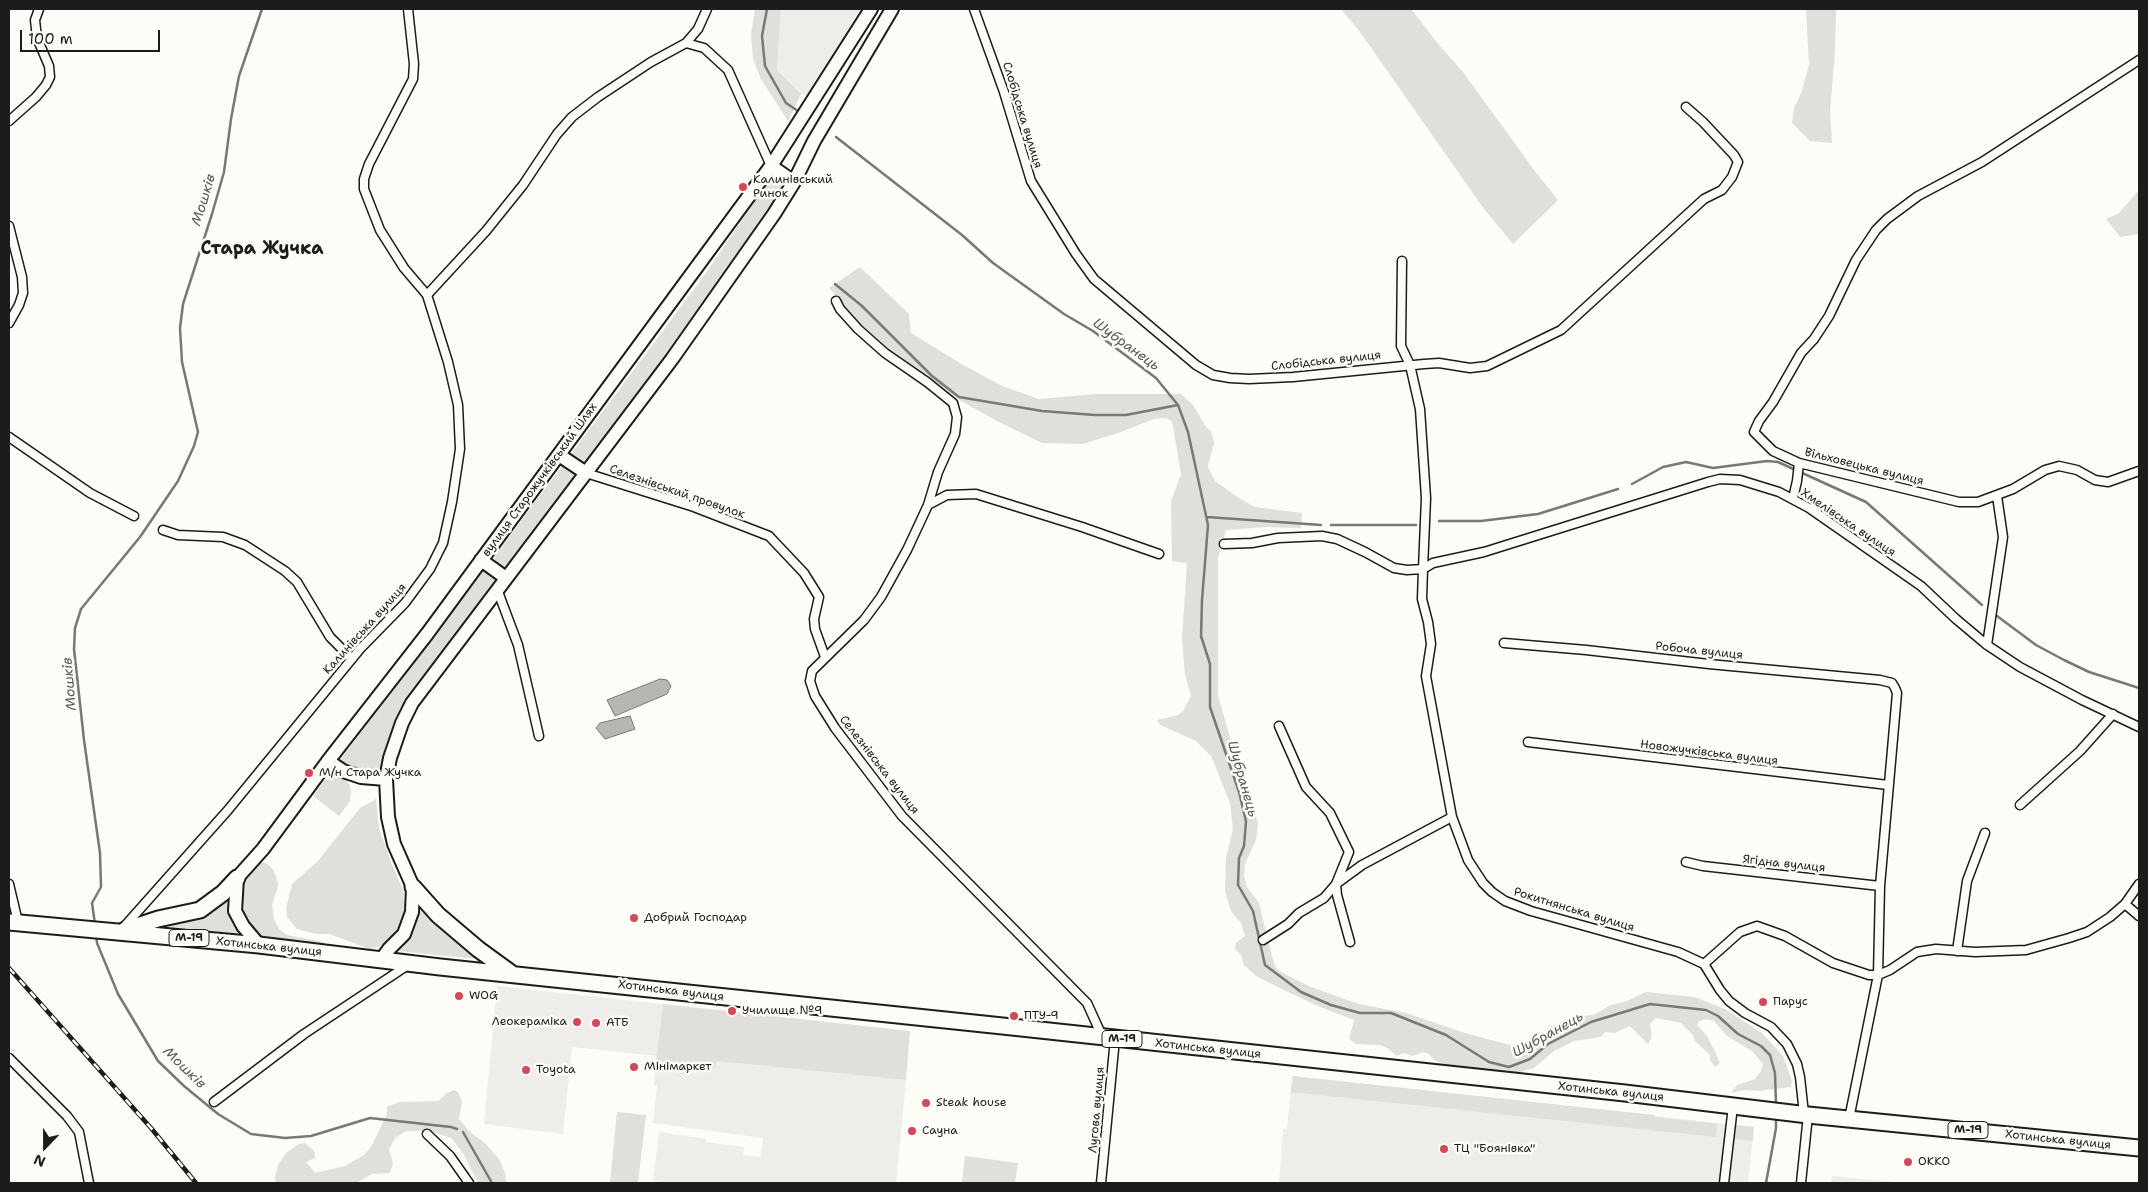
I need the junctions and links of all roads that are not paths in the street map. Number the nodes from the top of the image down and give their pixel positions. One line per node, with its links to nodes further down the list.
1 (39, 9): 10 (street)
2 (408, 9): 15 (street, Калинівська вулиця)
3 (707, 9): 7 (street)
4 (871, 9): 6 (main road); 11 (main road, вулиця Старожучківський Шлях)
5 (974, 9): 18 (street, Слобідська вулиця)
6 (890, 13): 12 (main road)
7 (686, 44): 11 (street); 15 (street)
8 (2139, 60): 21 (street, Вільховецька вулиця)
9 (1686, 107): 18 (street, Слобідська вулиця)
10 (9, 121)
11 (771, 166): 12 (main road); 20 (main road, вулиця Старожучківський Шлях)
12 (794, 182): 23 (main road)
13 (9, 226): 17 (street)
14 (1402, 261): 18 (street, Рокитнянська вулиця)
15 (427, 295): 38 (street, Калинівська вулиця)
16 (836, 301): 26 (street, Селезнівська вулиця)
17 (9, 324)
18 (1410, 365): 32 (street, Рокитнянська вулиця)
19 (9, 437): 27 (street)
20 (559, 455): 23 (main road); 31 (main road, вулиця Старожучківський Шлях)
21 (1799, 465): 24 (street, Вільховецька вулиця); 25 (street)
22 (2139, 471): 24 (street, Вільховецька вулиця)
23 (586, 473): 33 (main road); 37 (street, Селезнівський провулок)
24 (1997, 496): 36 (street)
25 (1793, 498): 32 (street, Хмелівська вулиця); 36 (street, Хмелівська вулиця)
26 (928, 505): 30 (street); 37 (street, Селезнівська вулиця)
27 (134, 516)
28 (163, 530): 38 (street)
29 (1224, 544): 32 (street)
30 (1159, 554)
31 (481, 560): 33 (main road); 44 (main road, вулиця Старожучківський Шлях)
32 (1423, 569): 48 (street, Рокитнянська вулиця)
33 (506, 578): 34 (main road)
34 (497, 590): 42 (street); 45 (main road)
35 (1504, 643): 46 (street, Робоча вулиця)
36 (1988, 645): 39 (street, Хмелівська вулиця)
37 (825, 657): 70 (street, Селезнівська вулиця)
38 (352, 659): 60 (street, Калинівська вулиця)
39 (2113, 714): 41 (street, Хмелівська вулиця); 47 (street)
40 (1279, 726): 53 (street)
41 (2139, 727)
42 (539, 736)
43 (1528, 742): 46 (street, Новожучківська вулиця)
44 (328, 761): 45 (main road); 51 (main road, вулиця Старожучківський Шлях)
45 (386, 780): 56 (main road)
46 (1888, 785): 55 (street)
47 (2020, 805)
48 (1452, 817): 53 (street); 67 (street, Рокитнянська вулиця)
49 (1985, 833): 64 (street)
50 (1686, 862): 55 (street, Ягідна вулиця)
51 (237, 878): 60 (highway); 63 (main road)
52 (9, 884): 59 (street)
53 (1336, 884): 61 (street); 62 (street)
54 (2139, 884): 57 (street)
55 (1880, 886): 69 (street)
56 (413, 887): 65 (main road); 68 (highway)
57 (2125, 904): 58 (street); 64 (street)
58 (2139, 916)
59 (13, 922): 60 (highway, Хотинська вулиця / М-19)
60 (114, 931): 63 (highway, Хотинська вулиця / М-19)
61 (1263, 940)
62 (1350, 942)
63 (259, 945): 65 (highway, Хотинська вулиця / М-19)
64 (1957, 951): 69 (street)
65 (381, 960): 66 (highway, Хотинська вулиця / М-19)
66 (410, 964): 68 (highway, Хотинська вулиця / М-19); 72 (street)
67 (1704, 964): 69 (street); 74 (street)
68 (512, 974): 70 (highway, Хотинська вулиця / М-19)
69 (1878, 975): 75 (street)
70 (1109, 1038): 73 (highway, Хотинська вулиця / М-19); 80 (street, Лугова вулиця)
71 (9, 1058): 78 (street)
72 (214, 1102)
73 (1737, 1106): 74 (highway, Хотинська вулиця / М-19); 81 (street)
74 (1803, 1114): 75 (highway, Хотинська вулиця / М-19); 82 (street)
75 (1849, 1119): 77 (highway, Хотинська вулиця / М-19)
76 (427, 1134): 79 (street)
77 (2139, 1148)
78 (89, 1183)
79 (469, 1183)
80 (1101, 1183)
81 (1724, 1183)
82 (1801, 1183)

